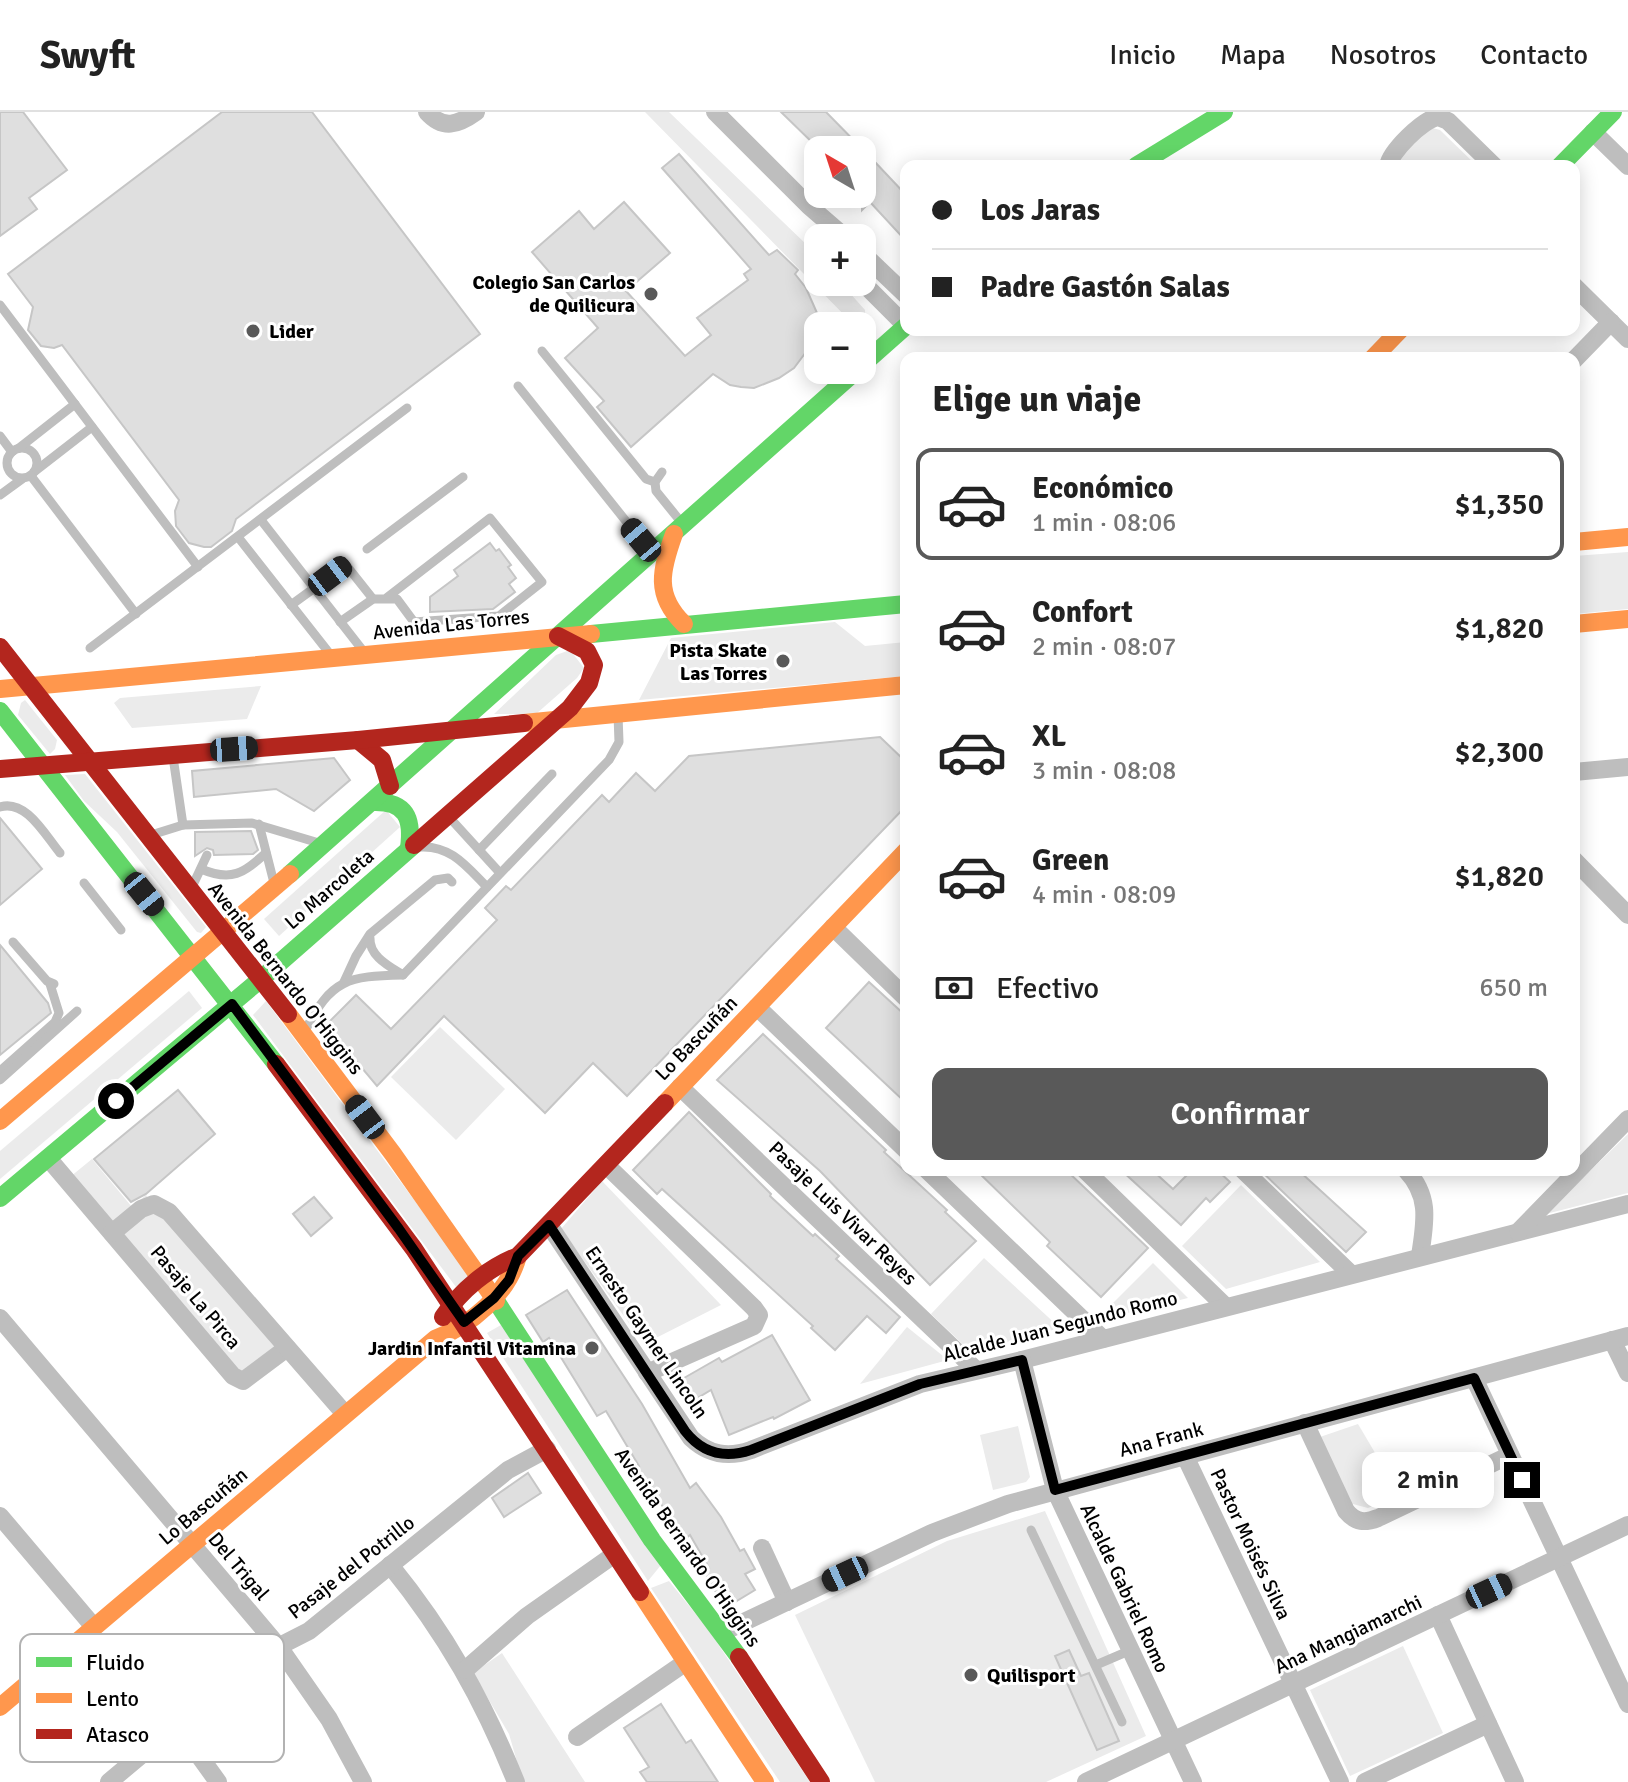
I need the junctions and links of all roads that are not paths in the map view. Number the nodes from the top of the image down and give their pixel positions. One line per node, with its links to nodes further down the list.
1 (427, 112): 2 (street)
2 (476, 112)
3 (715, 112): 12 (street)
4 (1224, 112): 7 (main road)
5 (1610, 113): 6 (main road)
6 (1593, 132): 10 (main road); 11 (street)
7 (1146, 160)
8 (1390, 160): 9 (street)
9 (1488, 160)
10 (1566, 160)
11 (1628, 166)
12 (804, 201)
13 (811, 208): 14 (street)
14 (830, 224)
15 (876, 266): 16 (street)
16 (900, 289)
17 (1580, 292): 21 (street)
18 (876, 296): 20 (street)
19 (0, 305): 31 (lane)
20 (900, 320)
21 (1611, 322): 24 (street); 28 (street)
22 (900, 331): 27 (main road)
23 (1394, 336): 26 (main road)
24 (1628, 339)
25 (542, 351): 39 (lane)
26 (1379, 352)
27 (876, 353)
28 (1580, 354)
29 (841, 384): 42 (main road, Lo Marcoleta)
30 (518, 386): 47 (lane)
31 (75, 404): 33 (lane); 35 (lane)
32 (407, 408): 41 (lane)
33 (92, 427): 37 (lane); 48 (lane)
34 (0, 436): 35 (lane)
35 (9, 456): 37 (lane); 37 (lane)
36 (662, 472): 39 (lane)
37 (29, 476): 40 (lane); 55 (lane)
38 (463, 477): 46 (lane)
39 (655, 482): 42 (lane)
40 (0, 495)
41 (261, 520): 43 (lane); 50 (lane)
42 (679, 528): 47 (main road, Lo Marcoleta); 59 (main road)
43 (238, 537): 48 (lane); 53 (lane)
44 (1628, 537): 45 (main road)
45 (1580, 541)
46 (367, 549)
47 (651, 553): 49 (main road, Lo Marcoleta)
48 (198, 567): 55 (lane)
49 (615, 585): 60 (main road, Lo Marcoleta); 61 (main road, Lo Marcoleta)
50 (314, 588): 51 (lane); 53 (lane); 57 (lane)
51 (373, 599): 52 (lane); 57 (lane)
52 (385, 599): 52 (lane)
53 (291, 605): 65 (lane)
54 (900, 605): 59 (main road, Avenida Las Torres)
55 (136, 614): 63 (lane)
56 (1628, 619): 58 (main road)
57 (340, 622): 64 (lane)
58 (1580, 623)
59 (684, 624): 60 (main road, Avenida Las Torres)
60 (595, 633): 61 (main road, Avenida Las Torres); 66 (main road, Lo Marcoleta)
61 (558, 636): 64 (main road, Avenida Las Torres); 66 (main road); 73 (main road, Lo Marcoleta)
62 (0, 647): 68 (main road, Avenida Bernardo O'Higgins)
63 (90, 648)
64 (366, 655): 65 (main road, Avenida Las Torres)
65 (333, 657): 68 (main road, Avenida Las Torres)
66 (593, 660): 72 (main road, Lo Marcoleta)
67 (900, 686): 71 (main road)
68 (30, 687): 69 (main road, Avenida Las Torres); 76 (main road, Avenida Bernardo O'Higgins)
69 (0, 689)
70 (0, 711): 77 (main road)
71 (618, 712): 72 (main road); 98 (lane)
72 (558, 720): 73 (main road); 85 (main road, Lo Marcoleta)
73 (454, 730): 74 (main road); 82 (main road, Lo Marcoleta)
74 (358, 740): 75 (main road); 82 (main road)
75 (172, 753): 76 (main road); 87 (lane)
76 (88, 761): 77 (main road); 88 (main road, Avenida Bernardo O'Higgins)
77 (41, 765): 79 (main road); 110 (main road)
78 (1628, 767): 80 (street)
79 (0, 769)
80 (1580, 771)
81 (552, 774): 91 (lane)
82 (390, 786): 83 (main road, Lo Marcoleta)
83 (373, 802): 89 (main road, Lo Marcoleta); 90 (main road)
84 (0, 807): 92 (lane)
85 (447, 815): 90 (main road, Lo Marcoleta); 91 (lane)
86 (259, 824): 87 (lane); 89 (lane); 93 (lane)
87 (183, 825): 88 (lane)
88 (147, 836): 103 (main road, Avenida Bernardo O'Higgins)
89 (325, 844): 101 (main road, Lo Marcoleta)
90 (409, 848): 102 (lane); 112 (main road, Lo Marcoleta)
91 (479, 850): 98 (lane)
92 (60, 853)
93 (266, 853): 97 (lane); 101 (lane)
94 (207, 855): 97 (lane)
95 (900, 857): 105 (main road, Lo Bascuñán)
96 (1580, 866): 104 (street)
97 (201, 869): 103 (lane)
98 (500, 873): 102 (lane)
99 (452, 882): 108 (lane)
100 (84, 883): 106 (lane)
101 (275, 887): 107 (main road, Lo Marcoleta)
102 (487, 887): 111 (lane)
103 (190, 890): 107 (main road, Avenida Bernardo O'Higgins)
104 (1628, 915)
105 (833, 927): 114 (street); 116 (main road, Lo Bascuñán)
106 (121, 930)
107 (224, 933): 110 (main road, Lo Marcoleta); 112 (main road, Avenida Bernardo O'Higgins)
108 (370, 934): 111 (lane); 113 (lane)
109 (13, 942): 119 (lane)
110 (194, 957): 115 (main road); 123 (main road, Lo Marcoleta)
111 (403, 975): 113 (lane)
112 (261, 979): 115 (main road, Lo Marcoleta); 118 (main road, Avenida Bernardo O'Higgins)
113 (344, 982): 118 (lane)
114 (900, 992)
115 (232, 1004): 125 (main road, Lo Marcoleta); 143 (main road)
116 (757, 1007): 121 (main road, Lo Bascuñán); 124 (street)
117 (77, 1011): 120 (lane)
118 (303, 1034): 141 (main road, Avenida Bernardo O'Higgins)
119 (0, 1071)
120 (0, 1080)
121 (680, 1087): 126 (main road, Lo Bascuñán); 152 (street, Pasaje Luis Vivar Reyes)
122 (1628, 1119): 127 (street)
123 (0, 1121)
124 (900, 1144)
125 (48, 1158): 133 (main road, Lo Marcoleta); 136 (street, Pasaje La Pirca)
126 (606, 1165): 135 (main road, Lo Bascuñán); 153 (street)
127 (1580, 1168)
128 (933, 1176): 149 (street)
129 (1091, 1176): 144 (street)
130 (1249, 1176): 140 (street)
131 (1412, 1176): 139 (street)
132 (1572, 1176): 137 (street)
133 (0, 1198)
134 (1628, 1204): 137 (street, Alcalde Juan Segundo Romo)
135 (549, 1225): 138 (main road, Lo Bascuñán); 153 (street, Ernesto Gaymer Lincoln)
136 (112, 1233): 150 (street, Pasaje La Pirca); 150 (street, Pasaje La Pirca)
137 (1516, 1234): 139 (street, Alcalde Juan Segundo Romo)
138 (518, 1256): 141 (main road, Lo Bascuñán); 142 (main road, Lo Bascuñán)
139 (1420, 1256): 140 (street, Alcalde Juan Segundo Romo)
140 (1351, 1274): 144 (street, Alcalde Juan Segundo Romo)
141 (481, 1278): 142 (main road, Avenida Bernardo O'Higgins); 143 (main road, Lo Bascuñán)
142 (494, 1298): 146 (main road, Lo Bascuñán); 174 (main road, Avenida Bernardo O'Higgins)
143 (452, 1303): 146 (main road); 148 (main road, Lo Bascuñán)
144 (1226, 1307): 149 (street, Alcalde Juan Segundo Romo)
145 (0, 1318): 166 (street, Del Trigal)
146 (464, 1322): 148 (main road, Lo Bascuñán); 158 (main road)
147 (1620, 1338): 154 (street); 155 (street, Ana Frank)
148 (435, 1339): 156 (main road, Lo Bascuñán)
149 (1103, 1339): 151 (street, Alcalde Juan Segundo Romo)
150 (287, 1348): 156 (street, Pasaje La Pirca)
151 (1022, 1360): 152 (street, Alcalde Juan Segundo Romo); 162 (street, Alcalde Gabriel Romo)
152 (976, 1370): 159 (street, Alcalde Juan Segundo Romo)
153 (647, 1373): 159 (street, Ernesto Gaymer Lincoln)
154 (1628, 1373)
155 (1474, 1378): 157 (street, Ana Frank); 160 (street)
156 (345, 1414): 166 (main road, Lo Bascuñán)
157 (1305, 1423): 160 (street); 161 (street, Ana Frank)
158 (547, 1449): 168 (main road); 170 (street, Pasaje del Potrillo)
159 (717, 1454)
160 (1510, 1455): 169 (street)
161 (1185, 1456): 162 (street, Ana Frank); 183 (street, Pastor Moisés Silva)
162 (1055, 1490): 171 (street, Ana Frank); 178 (street, Alcalde Gabriel Romo)
163 (0, 1516): 173 (street)
164 (1628, 1525): 169 (street, Ana Mangiamarchi)
165 (1031, 1530): 181 (lane)
166 (192, 1545): 173 (main road, Lo Bascuñán); 176 (street, Del Trigal)
167 (762, 1548): 171 (street)
168 (615, 1554): 180 (main road); 182 (street)
169 (1559, 1558): 172 (street, Ana Mangiamarchi); 186 (street)
170 (390, 1565): 177 (street, Pasaje del Potrillo); 182 (street)
171 (787, 1602): 174 (street, Ana Frank)
172 (1438, 1615): 183 (street, Ana Mangiamarchi); 188 (street)
173 (94, 1627): 175 (main road, Lo Bascuñán)
174 (723, 1632): 198 (main road, Avenida Bernardo O'Higgins)
175 (85, 1634)
176 (268, 1634)
177 (284, 1644)
178 (1131, 1650): 181 (lane); 190 (street, Alcalde Gabriel Romo)
179 (284, 1654): 195 (street, Del Trigal)
180 (686, 1662): 189 (street); 197 (main road)
181 (1096, 1665): 187 (lane)
182 (465, 1670): 196 (street)
183 (1293, 1684): 190 (street, Ana Mangiamarchi); 201 (street, Pastor Moisés Silva)
184 (20, 1687): 185 (main road, Lo Bascuñán)
185 (1, 1702)
186 (1628, 1704)
187 (1122, 1722)
188 (1488, 1724): 202 (street); 203 (street)
189 (577, 1737)
190 (1174, 1741): 199 (street, Ana Mangiamarchi); 200 (street, Alcalde Gabriel Romo)
191 (133, 1762): 193 (street, Pasaje del Potrillo)
192 (204, 1762): 194 (street)
193 (109, 1782)
194 (218, 1782)
195 (363, 1782)
196 (516, 1782)
197 (765, 1782)
198 (821, 1782)
199 (1086, 1782)
200 (1193, 1782)
201 (1340, 1782)
202 (1365, 1782)
203 (1515, 1782)

